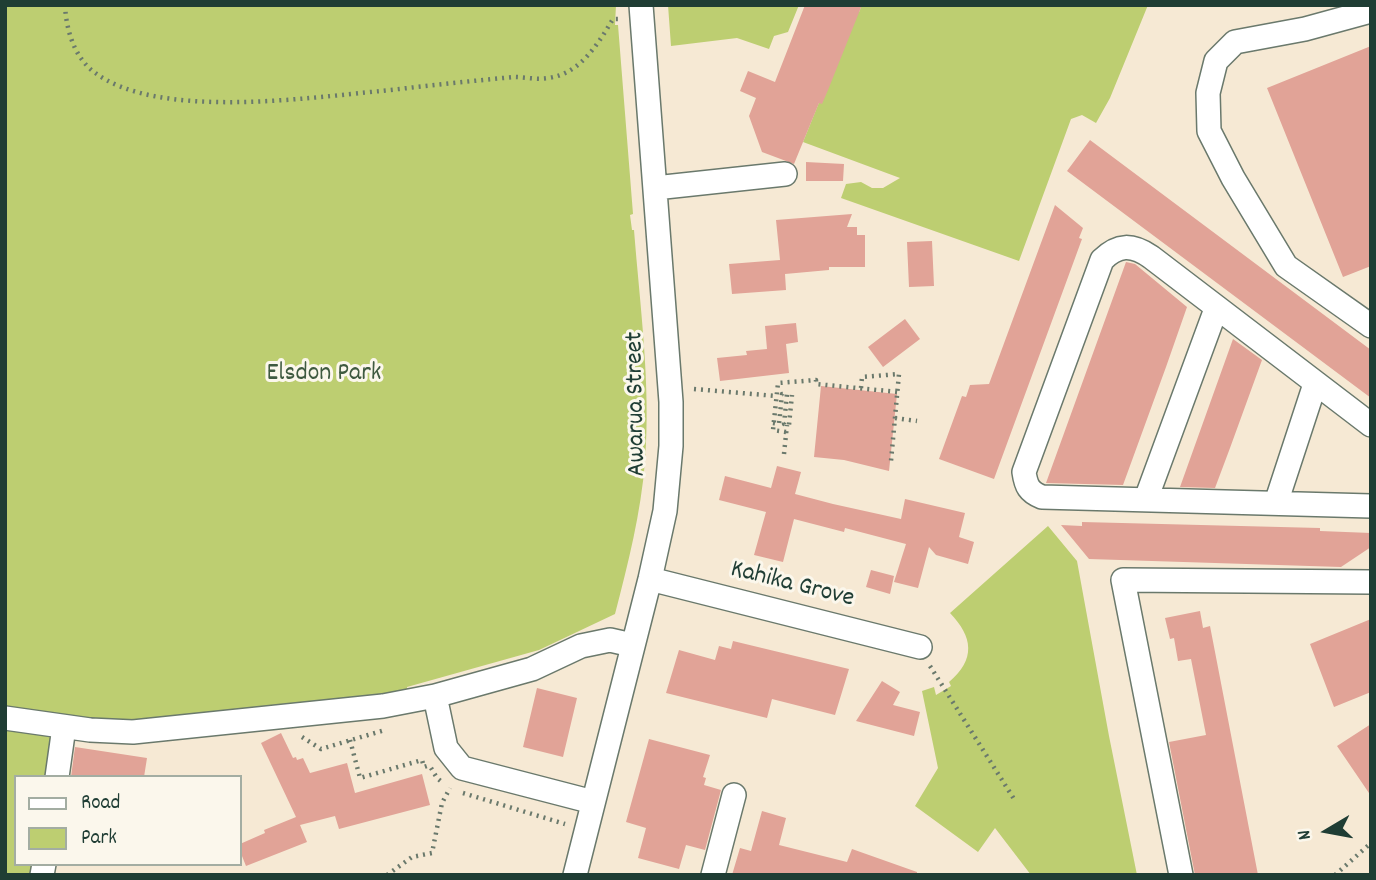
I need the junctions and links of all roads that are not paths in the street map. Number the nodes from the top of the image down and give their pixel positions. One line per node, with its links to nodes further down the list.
1 (640, 5): 4 (street, Awarua Street)
2 (1371, 11): 6 (street)
3 (785, 174): 4 (street)
4 (655, 188): 12 (street, Awarua Street)
5 (1216, 309): 7 (street); 9 (street); 9 (street)
6 (1371, 326)
7 (1315, 384): 8 (street); 10 (street)
8 (1371, 425)
9 (1146, 499): 10 (street)
10 (1276, 503): 11 (street)
11 (1371, 506)
12 (650, 579): 14 (street, Awarua Street); 15 (street, Kahika Grove)
13 (1371, 582): 24 (street)
14 (632, 645): 16 (street); 21 (street, Awarua Street)
15 (920, 647)
16 (435, 696): 18 (street); 21 (street)
17 (5, 718): 18 (street)
18 (64, 727): 19 (street)
19 (57, 775)
20 (734, 795): 23 (street)
21 (593, 802): 22 (street, Awarua Street)
22 (575, 875)
23 (713, 875)
24 (1181, 875)

